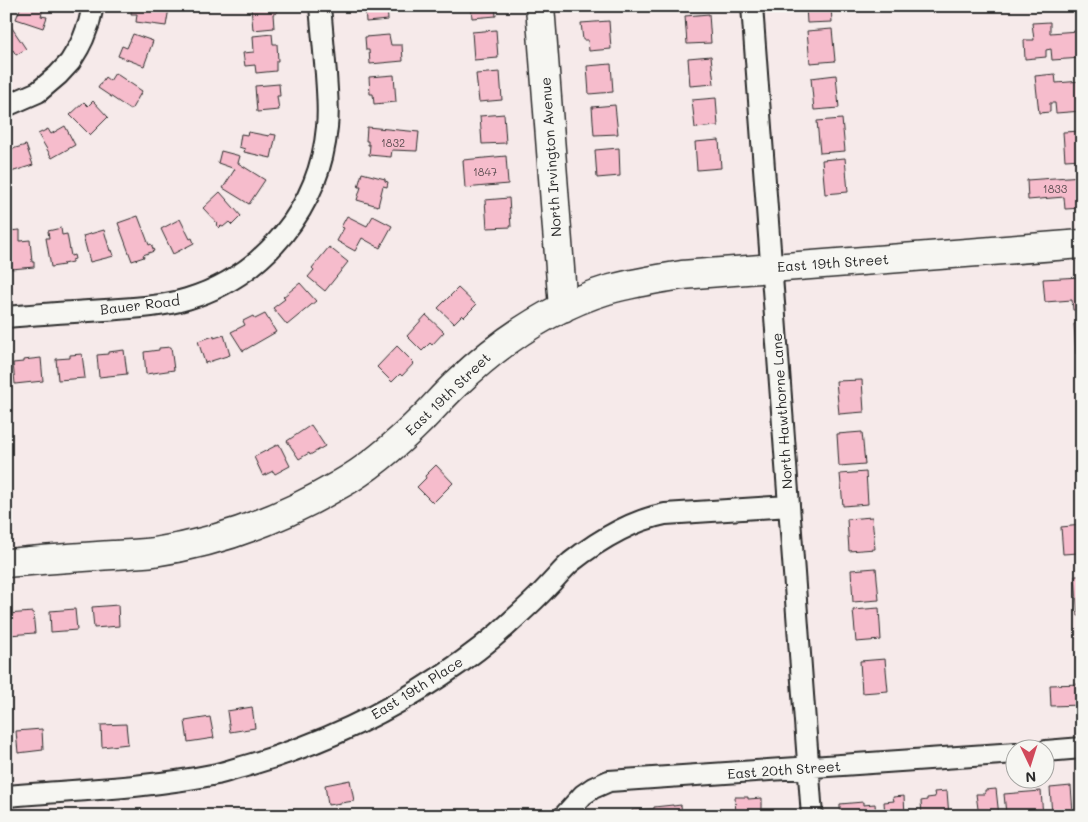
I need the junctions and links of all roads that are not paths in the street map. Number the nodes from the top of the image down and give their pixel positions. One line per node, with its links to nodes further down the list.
1 (92, 6): 5 (street)
2 (320, 6): 9 (street, Bauer Road)
3 (540, 6): 8 (street, North Irvington Avenue)
4 (752, 6): 7 (street, North Hawthorne Lane)
5 (6, 106)
6 (1082, 244): 7 (street, East 19th Street)
7 (772, 268): 8 (street, East 19th Street); 10 (street, North Hawthorne Lane)
8 (563, 308): 11 (street, East 19th Street)
9 (6, 317)
10 (789, 506): 15 (street, North Hawthorne Lane); 16 (street, East 19th Place)
11 (6, 563)
12 (1082, 748): 13 (street)
13 (1056, 749)
14 (1006, 754): 15 (street, East 20th Street)
15 (808, 768): 17 (street, East 20th Street); 18 (street, North Hawthorne Lane)
16 (6, 796)
17 (564, 816)
18 (812, 816)

